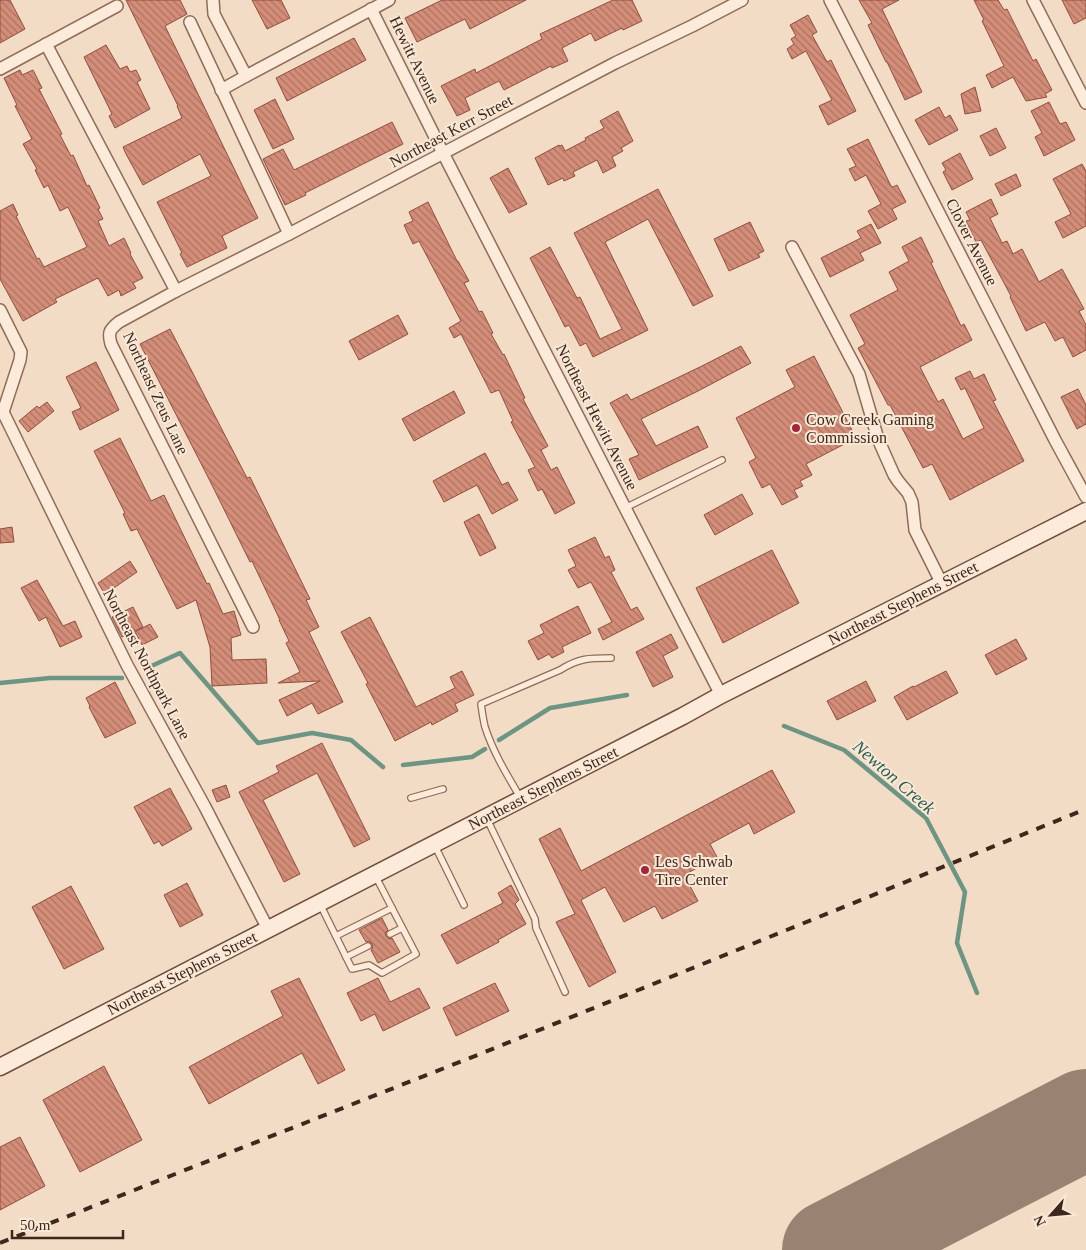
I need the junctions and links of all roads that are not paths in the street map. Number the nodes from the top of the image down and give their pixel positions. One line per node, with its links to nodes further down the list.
1 (213, 0): 11 (street)
2 (389, 0): 7 (street)
3 (742, 0): 14 (street, Northeast Kerr Street)
4 (830, 0): 21 (street, Clover Avenue)
5 (1033, 0): 13 (street)
6 (117, 6): 9 (street)
7 (371, 9): 11 (street); 14 (street, Hewitt Avenue)
8 (190, 22): 12 (street)
9 (46, 44): 10 (street); 17 (street)
10 (0, 69)
11 (246, 76): 12 (street)
12 (222, 90): 15 (street)
13 (1086, 103)
14 (443, 153): 15 (street, Northeast Kerr Street); 22 (street, Northeast Hewitt Avenue)
15 (289, 234): 17 (street, Northeast Kerr Street)
16 (792, 247): 24 (street)
17 (176, 291): 25 (street, Northeast Zeus Lane)
18 (0, 310): 19 (street)
19 (1, 412): 38 (street, Northeast Northpark Lane)
20 (722, 460): 22 (lane)
21 (1086, 497)
22 (625, 508): 27 (street, Northeast Hewitt Avenue)
23 (1086, 511): 24 (main road, Northeast Stephens Street)
24 (942, 584): 27 (main road, Northeast Stephens Street)
25 (253, 627)
26 (611, 658): 30 (lane)
27 (721, 695): 30 (main road, Northeast Stephens Street)
28 (443, 790): 29 (lane)
29 (411, 798)
30 (521, 799): 31 (main road, Northeast Stephens Street)
31 (486, 817): 32 (main road, Northeast Stephens Street); 43 (lane)
32 (434, 844): 33 (main road, Northeast Stephens Street); 35 (lane)
33 (374, 874): 34 (main road, Northeast Stephens Street); 36 (lane)
34 (319, 902): 38 (main road, Northeast Stephens Street); 40 (lane)
35 (464, 905)
36 (392, 908): 37 (lane); 40 (lane)
37 (402, 928): 39 (lane); 42 (lane)
38 (268, 929): 44 (main road, Northeast Stephens Street)
39 (390, 934)
40 (336, 936): 42 (lane)
41 (368, 946): 42 (lane)
42 (346, 957)
43 (565, 992)
44 (0, 1066)

